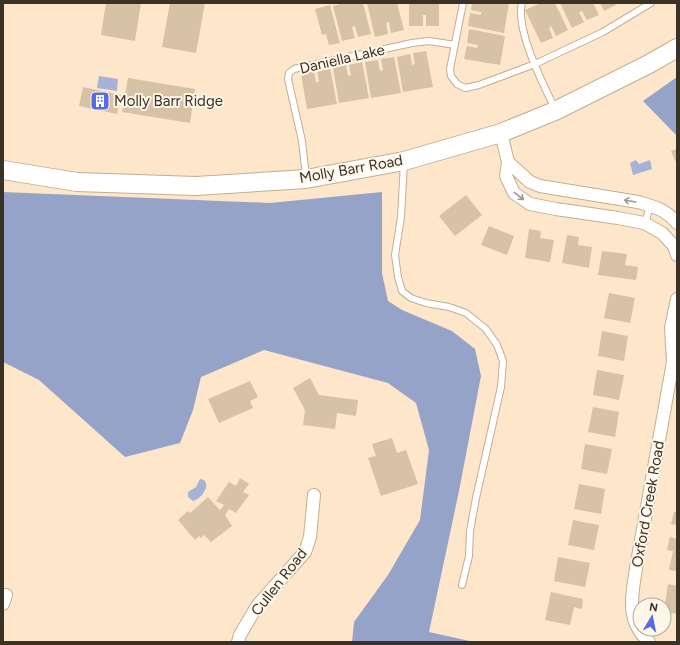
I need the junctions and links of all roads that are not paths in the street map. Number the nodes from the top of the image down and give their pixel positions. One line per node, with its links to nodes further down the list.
1 (463, 3): 4 (lane)
2 (522, 3): 6 (lane)
3 (651, 3): 6 (lane)
4 (454, 45): 6 (lane); 12 (lane, Daniella Lake)
5 (677, 48): 7 (main road, Molly Barr Road)
6 (534, 64): 7 (lane)
7 (555, 110): 8 (main road, Molly Barr Road)
8 (501, 133): 9 (main road, Molly Barr Road); 10 (street)
9 (404, 161): 12 (main road, Molly Barr Road); 20 (lane)
10 (508, 162): 13 (street, one-way to 10); 15 (street, one-way to 15)
11 (3, 170): 12 (main road, Molly Barr Road)
12 (306, 179)
13 (650, 205): 14 (street); 15 (lane)
14 (677, 223)
15 (645, 224): 16 (street)
16 (677, 255)
17 (677, 299): 18 (street, Oxford Creek Road)
18 (676, 360): 22 (street, Oxford Creek Road)
19 (314, 495): 21 (street, Cullen Road)
20 (462, 585)
21 (238, 642)
22 (649, 642)

